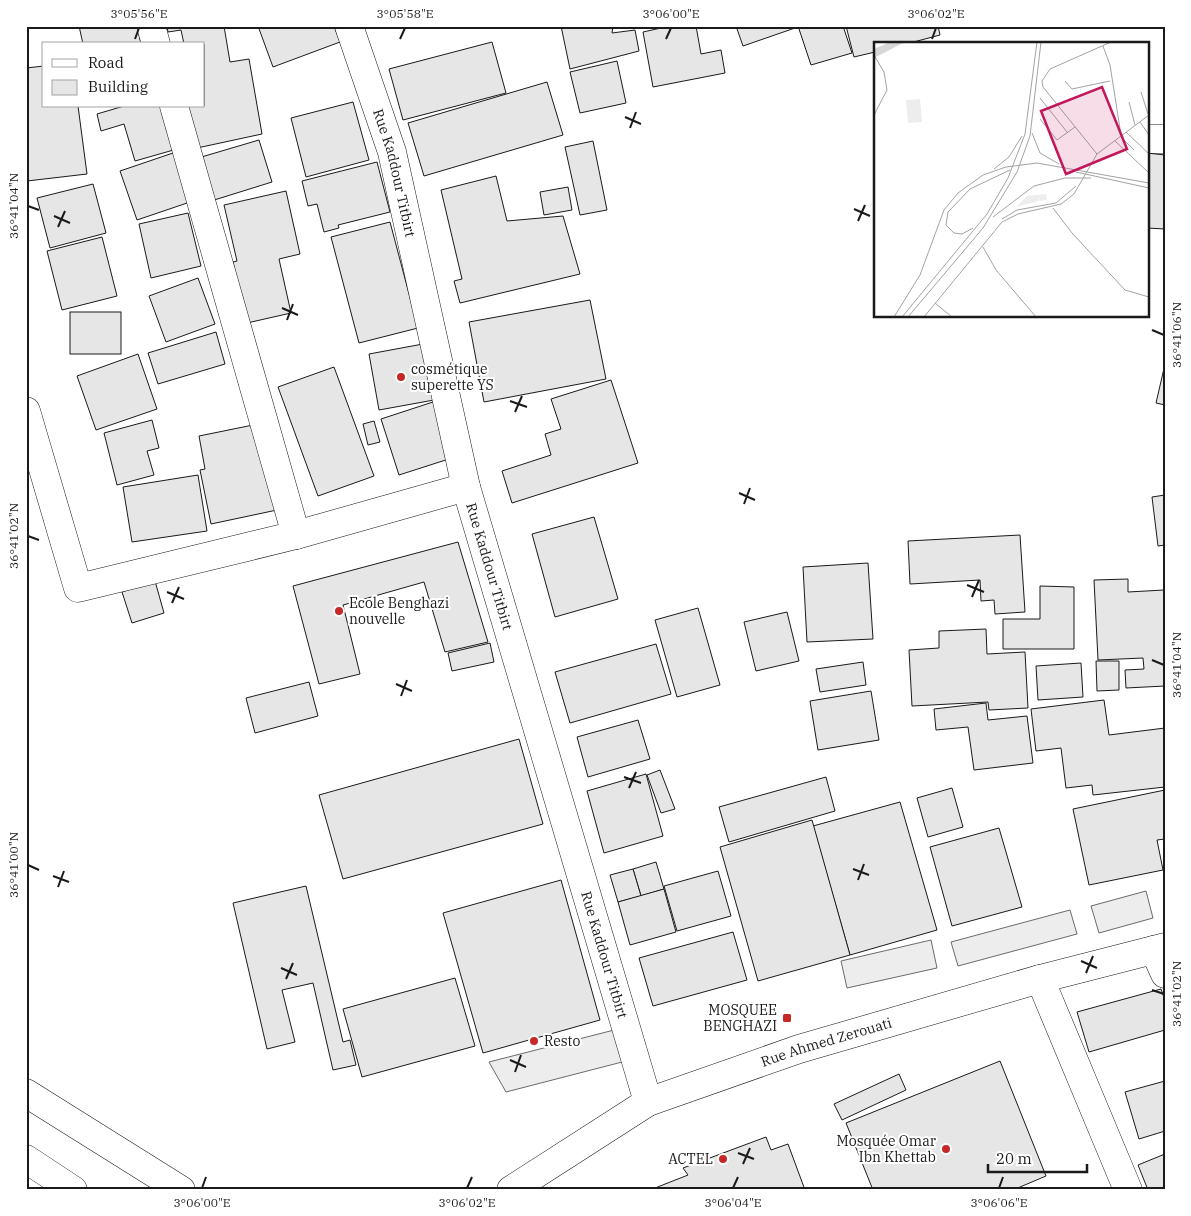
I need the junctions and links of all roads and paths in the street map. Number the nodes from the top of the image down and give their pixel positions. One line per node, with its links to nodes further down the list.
1 (151, 26): 3 (main road)
2 (349, 26): 8 (main road, Rue Kaddour Titbirt)
3 (155, 42)
4 (175, 108): 9 (main road)
5 (1148, 139): 6 (main road)
6 (1165, 139)
7 (26, 411): 9 (main road)
8 (466, 487): 9 (main road); 14 (main road, Rue Kaddour Titbirt)
9 (296, 535)
10 (1161, 957): 11 (main road, Rue Ahmed Zerouati)
11 (1040, 979): 14 (main road, Rue Ahmed Zerouati); 20 (main road)
12 (26, 1073): 15 (main road)
13 (26, 1092): 15 (main road)
14 (648, 1102): 19 (main road, Rue Ahmed Zerouati)
15 (89, 1132): 18 (main road)
16 (26, 1159): 17 (main road)
17 (73, 1190)
18 (181, 1190)
19 (511, 1190)
20 (1128, 1190)

